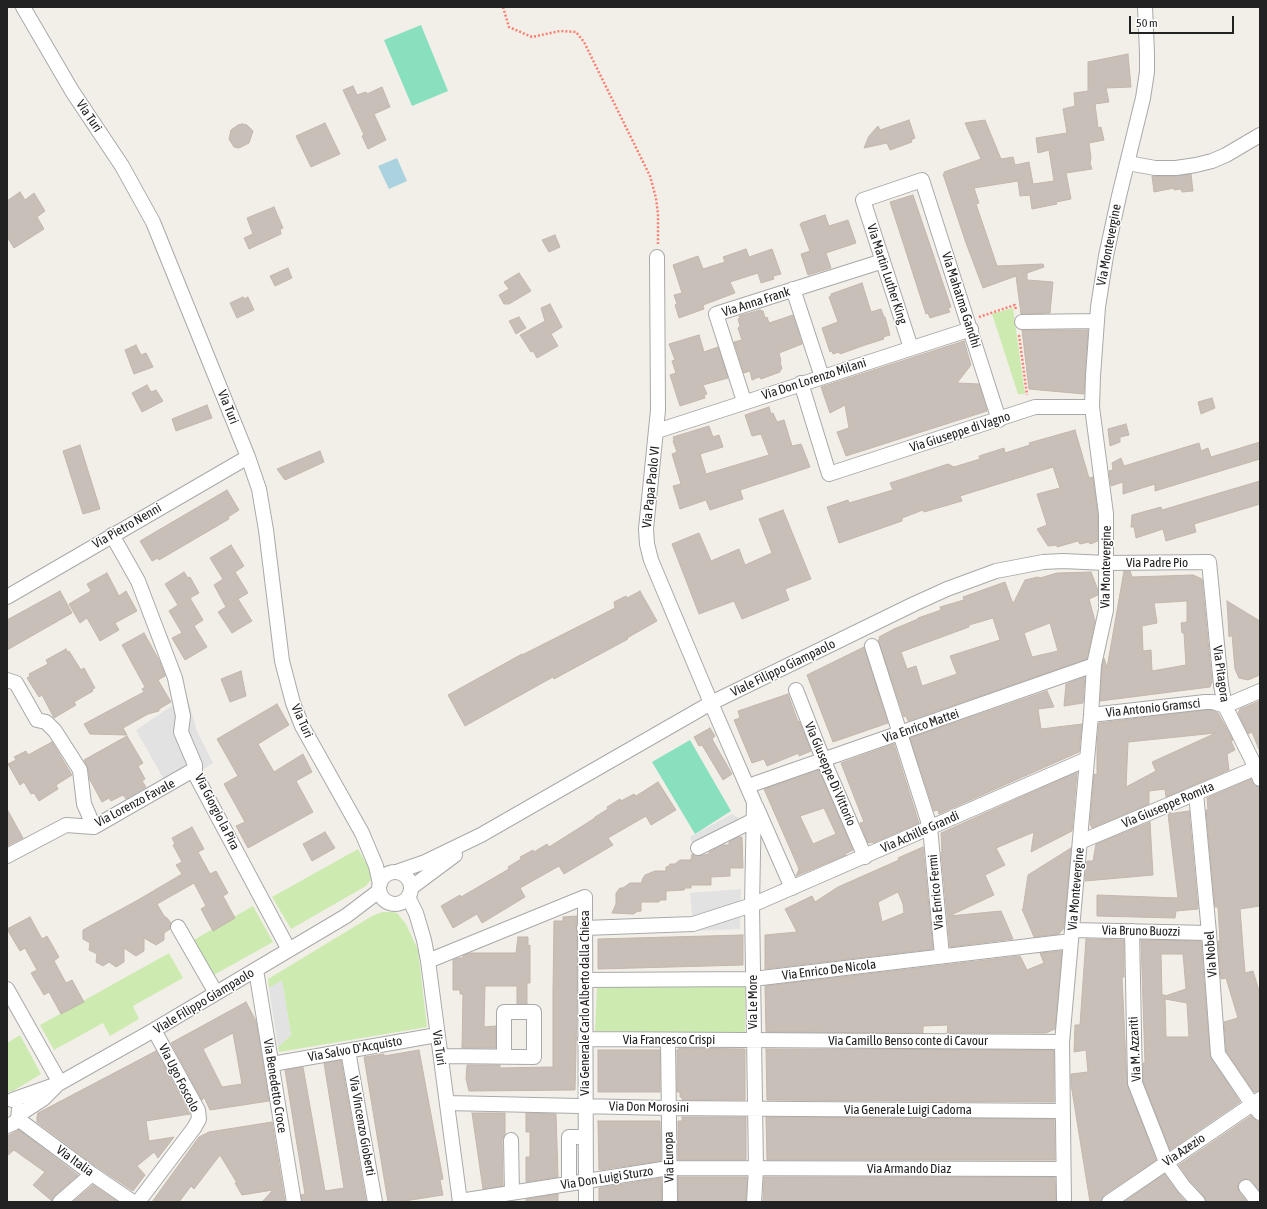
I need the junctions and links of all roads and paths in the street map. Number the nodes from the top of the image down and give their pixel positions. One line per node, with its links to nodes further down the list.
1 (23, 7): 21 (street, Via Turi)
2 (503, 7): 7 (path)
3 (1145, 7): 5 (street, Via Montevergine)
4 (1260, 135): 5 (street)
5 (1128, 163): 10 (street, Via Montevergine)
6 (863, 200): 8 (street, Via Martin Luther King); 12 (street, Via Mahatma Gandhi)
7 (658, 257): 20 (street, Via Papa Paolo VI)
8 (883, 261): 9 (street, Via Anna Frank); 13 (street, Via Martin Luther King)
9 (793, 289): 14 (street); 16 (street, Via Anna Frank)
10 (1097, 321): 11 (street); 17 (street, Via Montevergine)
11 (1019, 323): 12 (path); 18 (path)
12 (969, 325): 13 (street, Via Don Lorenzo Milani); 19 (street, Via Mahatma Gandhi)
13 (911, 348): 14 (street, Via Don Lorenzo Milani)
14 (822, 377): 15 (street, Via Don Lorenzo Milani)
15 (801, 383): 16 (street, Via Don Lorenzo Milani); 19 (street, Via Giuseppe di Vagno)
16 (744, 402): 20 (street, Via Don Lorenzo Milani)
17 (1092, 407): 18 (street, Via Giuseppe di Vagno); 24 (street, Via Montevergine)
18 (1029, 410): 19 (street, Via Giuseppe di Vagno)
19 (999, 420)
20 (657, 431): 31 (street, Via Papa Paolo VI)
21 (248, 456): 22 (street, Via Pietro Nenni); 45 (street, Via Turi)
22 (112, 535): 25 (street, Via Pietro Nenni); 37 (street, Via Giorgio la Pira)
23 (1209, 562): 24 (street, Via Padre Pio); 32 (street, Via Pitagora)
24 (1106, 563): 27 (street, Via Montevergine); 31 (street, Viale Filippo Giampaolo)
25 (7, 596)
26 (872, 646): 34 (street, Via Enrico Fermi)
27 (1094, 665): 33 (street, Via Montevergine); 34 (street, Via Enrico Mattei)
28 (7, 680): 43 (street)
29 (796, 690): 36 (street, Via Giuseppe Di Vittorio)
30 (1260, 691): 32 (street)
31 (711, 703): 39 (street, Via Le More); 46 (street, Viale Filippo Giampaolo)
32 (1225, 706): 33 (street, Via Antonio Gramsci); 38 (street, Via Pitagora)
33 (1091, 714): 35 (street, Via Montevergine)
34 (900, 733): 36 (street, Via Enrico Mattei); 44 (street, Via Enrico Fermi)
35 (1087, 759): 44 (street, Via Achille Grandi); 47 (street, Via Montevergine)
36 (823, 760): 39 (street, Via Enrico Mattei); 50 (street, Via Giuseppe Di Vittorio)
37 (195, 769): 43 (street, Via Lorenzo Favale); 63 (street, Via Giorgio la Pira)
38 (1258, 773): 40 (street, Via Giuseppe Romita)
39 (748, 786): 41 (street, Via Le More)
40 (1196, 793): 47 (street, Via Giuseppe Romita); 61 (street, Via Nobel)
41 (754, 802): 42 (street, Via Le More); 53 (street, Via Le More)
42 (754, 820): 48 (street); 56 (street, Via Le More)
43 (94, 827): 49 (street, Via Lorenzo Favale)
44 (930, 827): 50 (street, Via Achille Grandi); 64 (street, Via Enrico Fermi)
45 (362, 832): 51 (street); 52 (street)
46 (481, 835): 51 (street, Viale Filippo Giampaolo); 54 (street, Viale Filippo Giampaolo)
47 (1080, 842): 62 (street, Via Montevergine)
48 (698, 848)
49 (7, 856)
50 (865, 857): 53 (street, Via Achille Grandi)
51 (396, 871): 52 (street); 54 (street)
52 (380, 888): 55 (street); 57 (street)
53 (792, 888): 56 (street, Via Achille Grandi)
54 (410, 892): 55 (street); 65 (street, Via Turi)
55 (388, 902): 57 (street)
56 (752, 905): 59 (street, Via Achille Grandi); 67 (street, Via Le More)
57 (346, 916): 63 (street, Viale Filippo Giampaolo)
58 (178, 928): 70 (street)
59 (584, 928): 65 (street, Via Generale Carlo Alberto dalla Chiesa); 68 (street, Via Generale Carlo Alberto dalla Chiesa)
60 (1132, 931): 61 (street, Via Bruno Buozzi); 62 (street, Via Bruno Buozzi); 92 (street, Via M. Azzariti)
61 (1209, 933): 84 (street, Via Nobel)
62 (1072, 935): 64 (street, Via Enrico De Nicola); 76 (street, Via Montevergine)
63 (289, 950): 66 (street, Viale Filippo Giampaolo)
64 (942, 956): 67 (street, Via Enrico De Nicola)
65 (428, 961): 72 (street, Via Turi)
66 (256, 970): 70 (street, Viale Filippo Giampaolo); 80 (street, Via Benedetto Croce)
67 (753, 979): 68 (street, Via Enrico De Nicola); 75 (street, Via Le More)
68 (585, 980): 73 (street, Via Generale Carlo Alberto dalla Chiesa)
69 (7, 989): 81 (street)
70 (216, 994): 71 (street, Viale Filippo Giampaolo)
71 (154, 1030): 81 (street, Viale Filippo Giampaolo); 104 (street, Via Ugo Foscolo)
72 (437, 1035): 77 (street, Via Salvo D'Acquisto); 78 (street, Via Turi)
73 (585, 1039): 74 (street, Via Francesco Crispi); 85 (street, Via Generale Carlo Alberto dalla Chiesa)
74 (668, 1040): 75 (street, Via Francesco Crispi); 86 (street, Via Europa)
75 (753, 1040): 76 (street, Via Camillo Benso conte di Cavour); 87 (street, Via Le More)
76 (1062, 1042): 88 (street, Via Montevergine)
77 (348, 1050): 80 (street, Via Salvo D'Acquisto); 106 (street, Via Vincenzo Gioberti)
78 (441, 1056): 79 (street); 83 (street, Via Turi)
79 (504, 1056)
80 (272, 1064): 105 (street, Via Benedetto Croce)
81 (60, 1083): 82 (street, Viale Filippo Giampaolo); 89 (street, Viale Filippo Giampaolo)
82 (9, 1099): 89 (street)
83 (447, 1103): 85 (street, Via Don Morosini); 107 (street, Via Turi)
84 (1257, 1105): 92 (street, Via Azezio)
85 (585, 1106): 86 (street, Via Don Morosini); 90 (street, Via Generale Carlo Alberto dalla Chiesa)
86 (668, 1108): 87 (street, Via Don Morosini); 93 (street, Via Europa)
87 (754, 1109): 88 (street, Via Generale Luigi Cadorna); 94 (street, Via Le More)
88 (1062, 1111): 95 (street, Via Montevergine)
89 (15, 1120): 96 (street, Via Italia)
90 (586, 1137): 97 (street, Via Generale Carlo Alberto dalla Chiesa); 98 (street)
91 (511, 1140): 100 (street)
92 (1166, 1162): 101 (street, Via Azezio); 112 (street, Via M. Azzariti)
93 (669, 1168): 94 (street, Via Don Luigi Sturzo); 97 (street, Via Don Luigi Sturzo); 109 (street, Via Europa)
94 (756, 1169): 95 (street, Via Armando Diaz); 110 (street, Via Le More)
95 (1063, 1169): 111 (street, Via Montevergine)
96 (92, 1174): 102 (street); 103 (street, Via Italia)
97 (586, 1181): 98 (street, Via Don Luigi Sturzo); 108 (street, Via Generale Carlo Alberto dalla Chiesa)
98 (569, 1184): 100 (street, Via Don Luigi Sturzo)
99 (1246, 1187): 113 (street)
100 (512, 1193): 107 (street, Via Don Luigi Sturzo)
101 (1112, 1201)
102 (60, 1202)
103 (133, 1202)
104 (138, 1202)
105 (294, 1202)
106 (375, 1202)
107 (460, 1202)
108 (586, 1202)
109 (670, 1202)
110 (754, 1202)
111 (1064, 1202)
112 (1198, 1202)
113 (1258, 1202)

